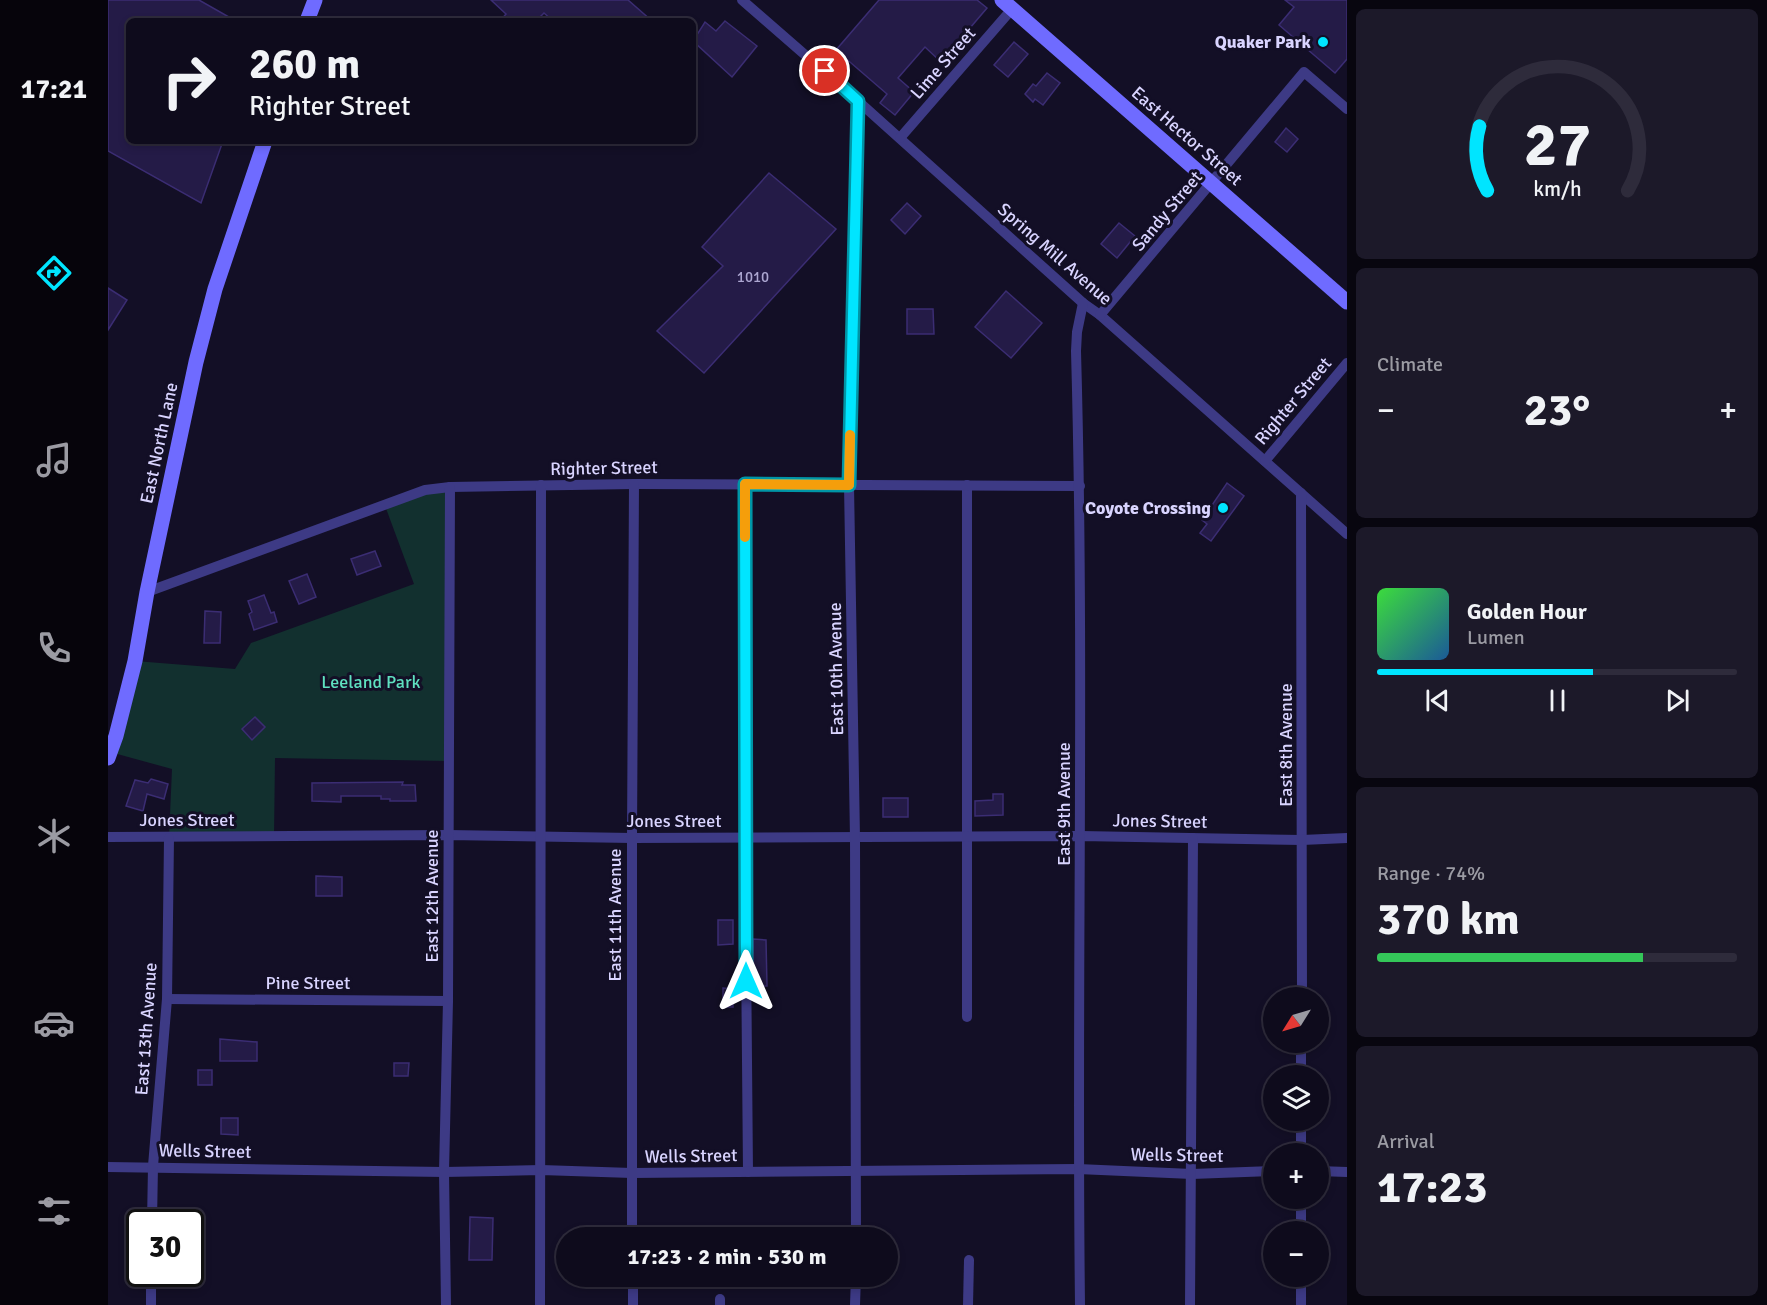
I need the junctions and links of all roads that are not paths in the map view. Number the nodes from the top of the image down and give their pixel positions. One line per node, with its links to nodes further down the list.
1 (315, 0): 4 (street)
2 (742, 0): 5 (street, Spring Mill Avenue)
3 (1006, 4): 7 (street, Lime Street); 9 (street, East Hector Street)
4 (308, 18)
5 (858, 101): 7 (street, Spring Mill Avenue); 17 (street, East 10th Avenue)
6 (1347, 109): 9 (street, Sandy Street)
7 (900, 138): 11 (street, Spring Mill Avenue)
8 (264, 144): 24 (street, East North Lane)
9 (1212, 184): 10 (street, East Hector Street); 12 (street, Sandy Street)
10 (1347, 302)
11 (1083, 303): 12 (street, Spring Mill Avenue); 20 (street, East 9th Avenue)
12 (1100, 315): 14 (street, Spring Mill Avenue)
13 (1347, 363): 14 (street, Righter Street)
14 (1265, 461): 22 (street, Spring Mill Avenue)
15 (634, 484): 16 (street, Righter Street); 19 (street, Righter Street); 32 (street, East 11th Avenue)
16 (745, 484): 17 (street, Righter Street); 33 (street)
17 (849, 485): 18 (street, Righter Street); 34 (street, East 10th Avenue)
18 (967, 485): 20 (street, Righter Street); 30 (street)
19 (541, 486): 21 (street, Righter Street); 29 (street)
20 (1080, 486): 27 (street, East 9th Avenue)
21 (450, 487): 24 (street, Righter Street); 26 (street, East 12th Avenue)
22 (1301, 493): 23 (street, Spring Mill Avenue); 37 (street, East 8th Avenue)
23 (1347, 534)
24 (147, 592): 25 (street, East North Lane)
25 (108, 758)
26 (448, 835): 29 (street, Jones Street); 31 (street, Jones Street); 40 (street, East 12th Avenue)
27 (1081, 836): 30 (street, Jones Street); 35 (street, Jones Street); 44 (street, East 9th Avenue)
28 (108, 837): 31 (street, Jones Street)
29 (540, 837): 32 (street, Jones Street); 45 (street)
30 (968, 837): 34 (street, Jones Street); 41 (street)
31 (169, 838): 39 (street, East 13th Avenue)
32 (632, 838): 33 (street, Jones Street); 52 (street, East 11th Avenue)
33 (745, 838): 34 (street, Jones Street); 49 (street)
34 (855, 838): 46 (street, East 10th Avenue)
35 (1193, 838): 37 (street, Jones Street); 53 (street)
36 (1347, 838): 37 (street, Jones Street)
37 (1302, 840): 38 (street, East 8th Avenue)
38 (1302, 987)
39 (167, 999): 40 (street, Pine Street); 42 (street, East 13th Avenue)
40 (448, 1001): 48 (street, East 12th Avenue)
41 (967, 1017)
42 (153, 1166): 43 (street, Wells Street); 48 (street, Wells Street); 54 (street, East 13th Avenue)
43 (108, 1167)
44 (1078, 1169): 46 (street, Wells Street); 53 (street, Wells Street); 68 (street, East 9th Avenue)
45 (541, 1170): 48 (street, Wells Street); 52 (street, Wells Street); 64 (street)
46 (857, 1171): 49 (street, Wells Street); 56 (street, East 10th Avenue)
47 (1329, 1171): 51 (street)
48 (444, 1172): 63 (street, East 12th Avenue)
49 (748, 1172): 52 (street, Wells Street)
50 (1263, 1172): 53 (street, Wells Street)
51 (1347, 1172)
52 (632, 1173): 55 (street, East 11th Avenue)
53 (1192, 1174): 69 (street)
54 (152, 1209)
55 (632, 1227)
56 (856, 1227)
57 (969, 1260): 67 (street)
58 (151, 1287): 62 (street)
59 (633, 1287): 65 (street)
60 (856, 1287): 66 (street)
61 (1301, 1287): 70 (street)
62 (151, 1305)
63 (446, 1305)
64 (540, 1305)
65 (633, 1305)
66 (855, 1305)
67 (968, 1305)
68 (1080, 1305)
69 (1190, 1305)
70 (1301, 1305)

